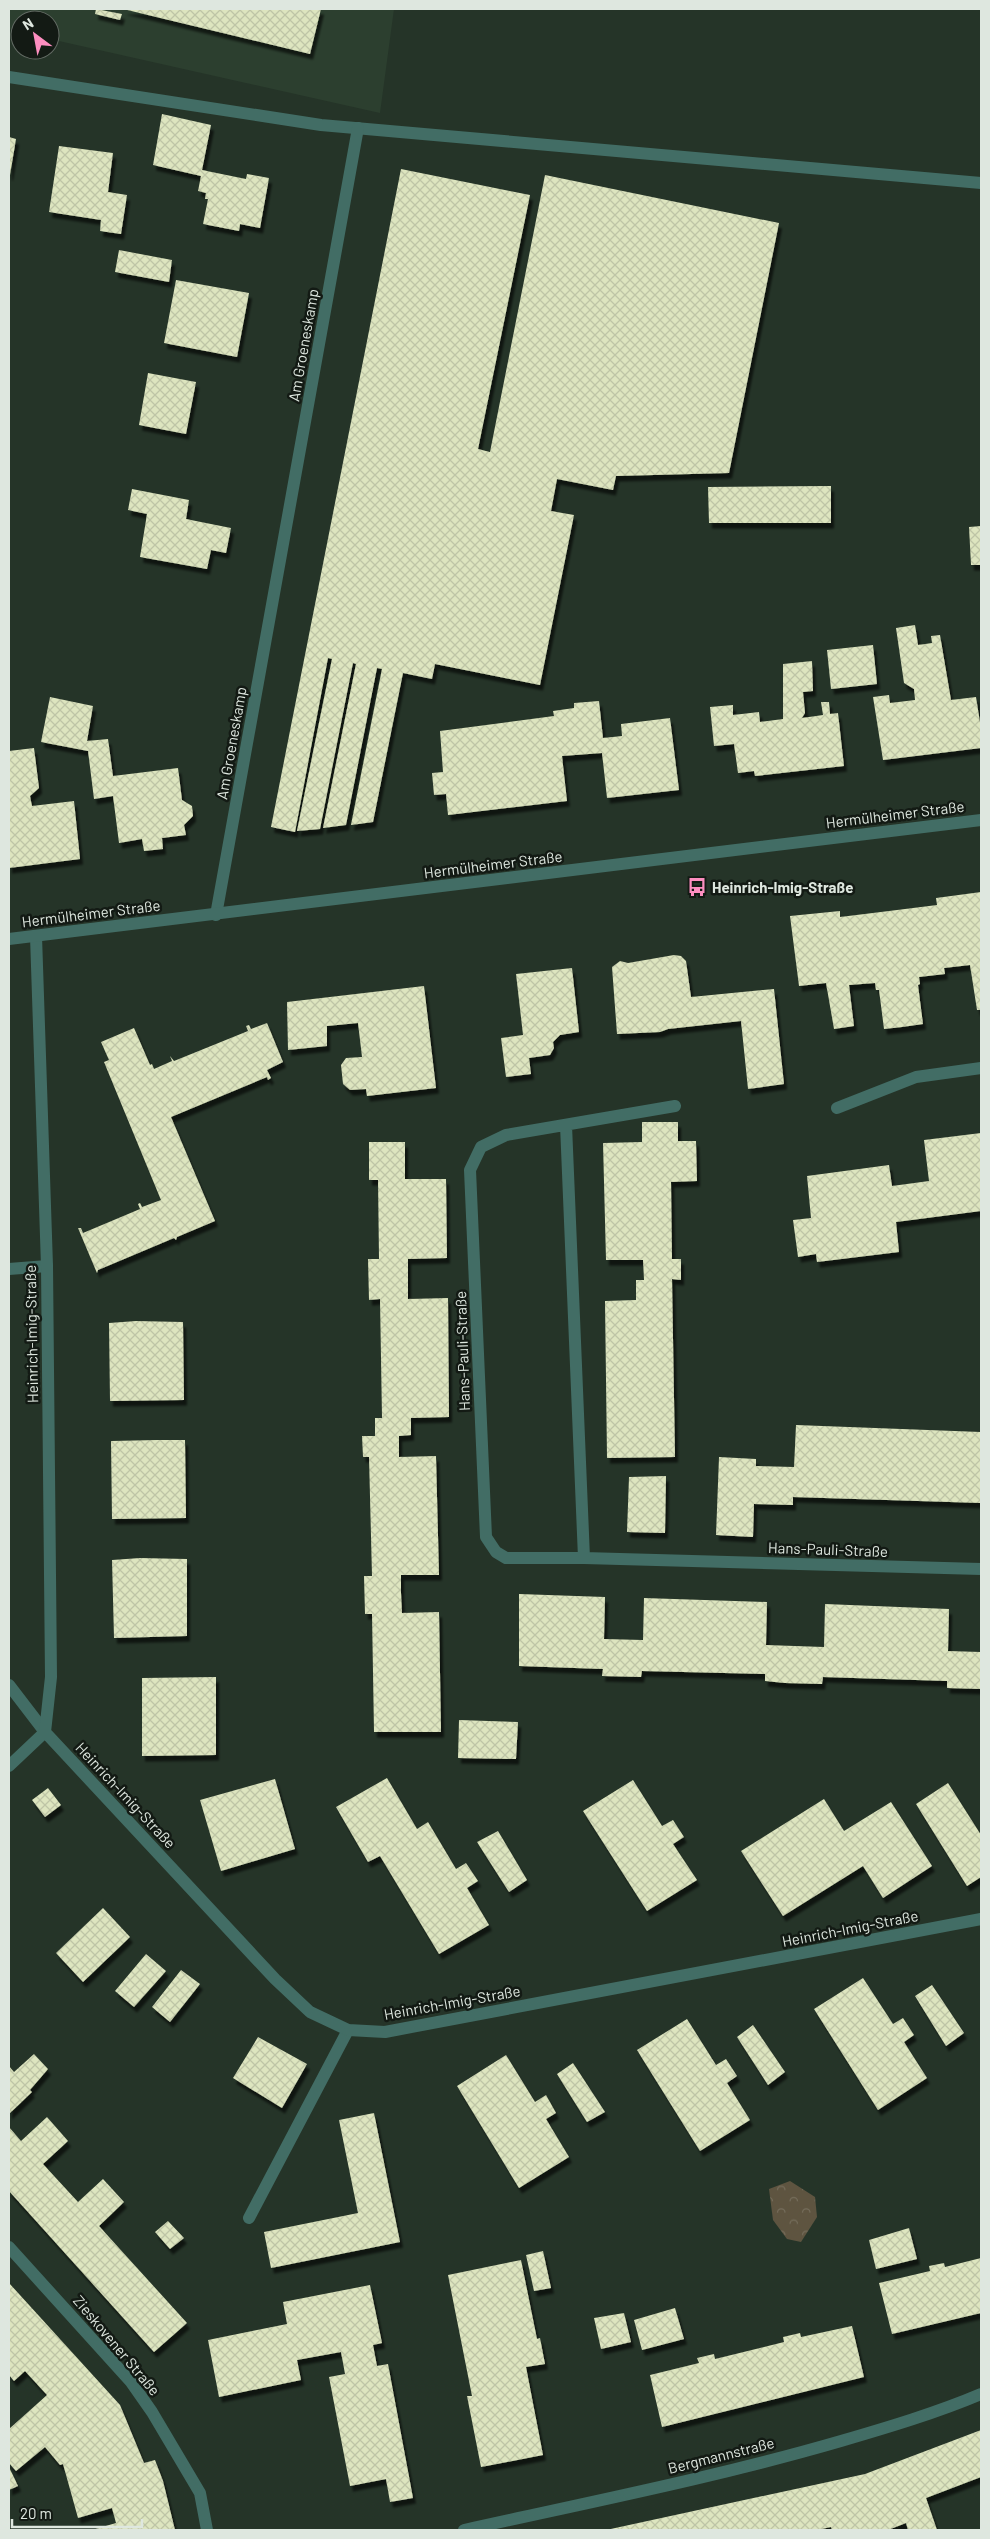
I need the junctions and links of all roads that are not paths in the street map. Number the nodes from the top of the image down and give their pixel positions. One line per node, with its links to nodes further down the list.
1 (9, 77): 2 (street)
2 (358, 128): 3 (street); 5 (street, Am Groeneskamp)
3 (981, 183)
4 (981, 820): 5 (street, Hermülheimer Straße)
5 (216, 915): 6 (street, Hermülheimer Straße)
6 (36, 936): 7 (street, Hermülheimer Straße); 12 (street, Heinrich-Imig-Straße)
7 (9, 939)
8 (981, 1068): 10 (street)
9 (675, 1106): 11 (street, Hans-Pauli-Straße)
10 (837, 1108)
11 (566, 1124): 14 (street); 14 (street, Hans-Pauli-Straße)
12 (47, 1266): 13 (street); 17 (street, Heinrich-Imig-Straße)
13 (9, 1269)
14 (584, 1558): 15 (street, Hans-Pauli-Straße)
15 (981, 1569)
16 (9, 1685): 17 (street)
17 (45, 1732): 18 (street); 20 (street, Heinrich-Imig-Straße)
18 (9, 1766)
19 (981, 1919): 20 (street, Heinrich-Imig-Straße)
20 (348, 2030): 21 (street)
21 (249, 2218)
22 (9, 2247): 24 (street, Zieskovener Straße)
23 (981, 2394): 25 (street, Bergmannstraße)
24 (207, 2530)
25 (464, 2530)

